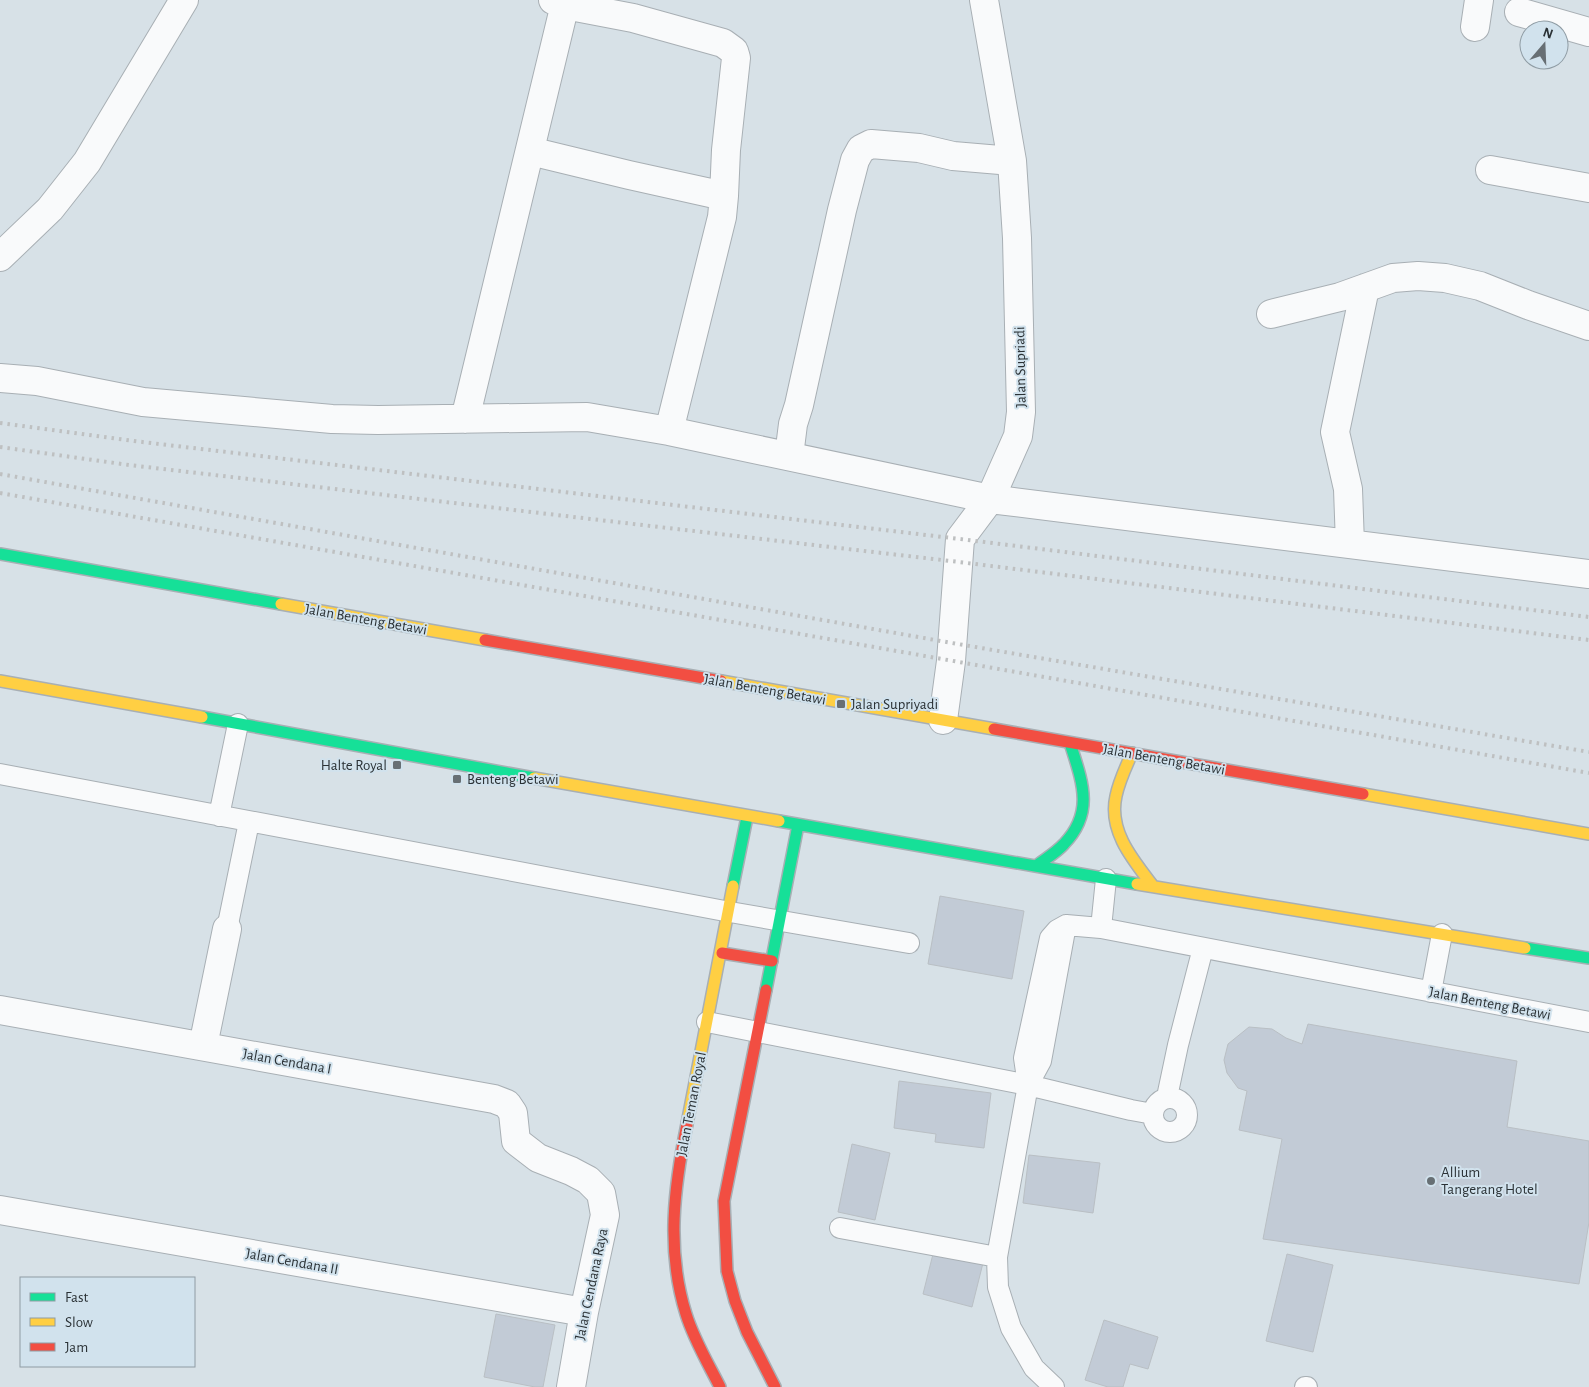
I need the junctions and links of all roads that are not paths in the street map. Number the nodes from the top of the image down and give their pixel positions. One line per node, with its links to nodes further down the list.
1 (184, 0): 13 (street)
2 (984, 0): 9 (street, Jalan Supriadi)
3 (1479, 0): 6 (street)
4 (561, 2): 8 (street); 12 (street)
5 (1519, 12): 7 (street)
6 (1475, 28)
7 (1589, 32)
8 (530, 151): 12 (street); 18 (street)
9 (1012, 161): 20 (street); 21 (street, Jalan Supriadi)
10 (1490, 170): 11 (street)
11 (1589, 188)
12 (724, 196): 19 (street)
13 (0, 257)
14 (1365, 288): 15 (street); 16 (street); 22 (street)
15 (1271, 314)
16 (1589, 326)
17 (0, 378): 18 (street)
18 (465, 419): 19 (street)
19 (669, 431): 20 (street)
20 (789, 456): 21 (street)
21 (990, 500): 22 (street); 26 (street, Jalan Supriadi)
22 (1350, 544): 24 (street)
23 (0, 554): 26 (main road, Jalan Benteng Betawi)
24 (1589, 574)
25 (0, 681): 27 (main road)
26 (943, 720): 28 (main road, Jalan Benteng Betawi)
27 (238, 724): 31 (lane); 32 (main road)
28 (1070, 743): 29 (main road, Jalan Benteng Betawi); 36 (main road)
29 (1132, 754): 35 (main road, Jalan Benteng Betawi); 38 (main road)
30 (0, 774): 31 (lane)
31 (219, 816): 33 (lane)
32 (748, 817): 34 (main road); 39 (main road, Jalan Teman Royal)
33 (249, 822): 39 (lane); 42 (lane)
34 (798, 825): 36 (main road); 40 (main road)
35 (1589, 834)
36 (1036, 866): 37 (main road)
37 (1106, 879): 38 (main road); 41 (lane)
38 (1153, 886): 43 (main road)
39 (730, 912): 40 (lane); 47 (main road, Jalan Teman Royal)
40 (780, 920): 45 (lane); 50 (main road)
41 (1101, 928): 46 (lane, Jalan Benteng Betawi); 57 (lane, Jalan Benteng Betawi)
42 (227, 929): 56 (street)
43 (1442, 934): 48 (main road); 51 (lane)
44 (1583, 942): 48 (main road)
45 (909, 943)
46 (1203, 948): 51 (lane, Jalan Benteng Betawi); 58 (lane)
47 (722, 953): 50 (main road); 53 (main road, Jalan Teman Royal)
48 (1571, 955): 49 (main road)
49 (1589, 958)
50 (772, 961): 55 (main road)
51 (1431, 992): 54 (lane, Jalan Benteng Betawi)
52 (0, 1010): 56 (street, Jalan Cendana I)
53 (707, 1022): 55 (lane); 66 (main road, Jalan Teman Royal)
54 (1589, 1022)
55 (758, 1032): 57 (lane); 67 (main road)
56 (203, 1046): 60 (street, Jalan Cendana I)
57 (1028, 1085): 59 (lane); 63 (lane)
58 (1167, 1097): 59 (lane); 59 (lane)
59 (1153, 1114)
60 (538, 1158): 64 (street, Jalan Cendana Raya)
61 (0, 1210): 64 (street, Jalan Cendana II)
62 (840, 1228): 63 (lane)
63 (997, 1257): 68 (lane)
64 (584, 1312): 65 (street, Jalan Cendana Raya)
65 (571, 1387)
66 (720, 1387)
67 (775, 1387)
68 (1054, 1387)

